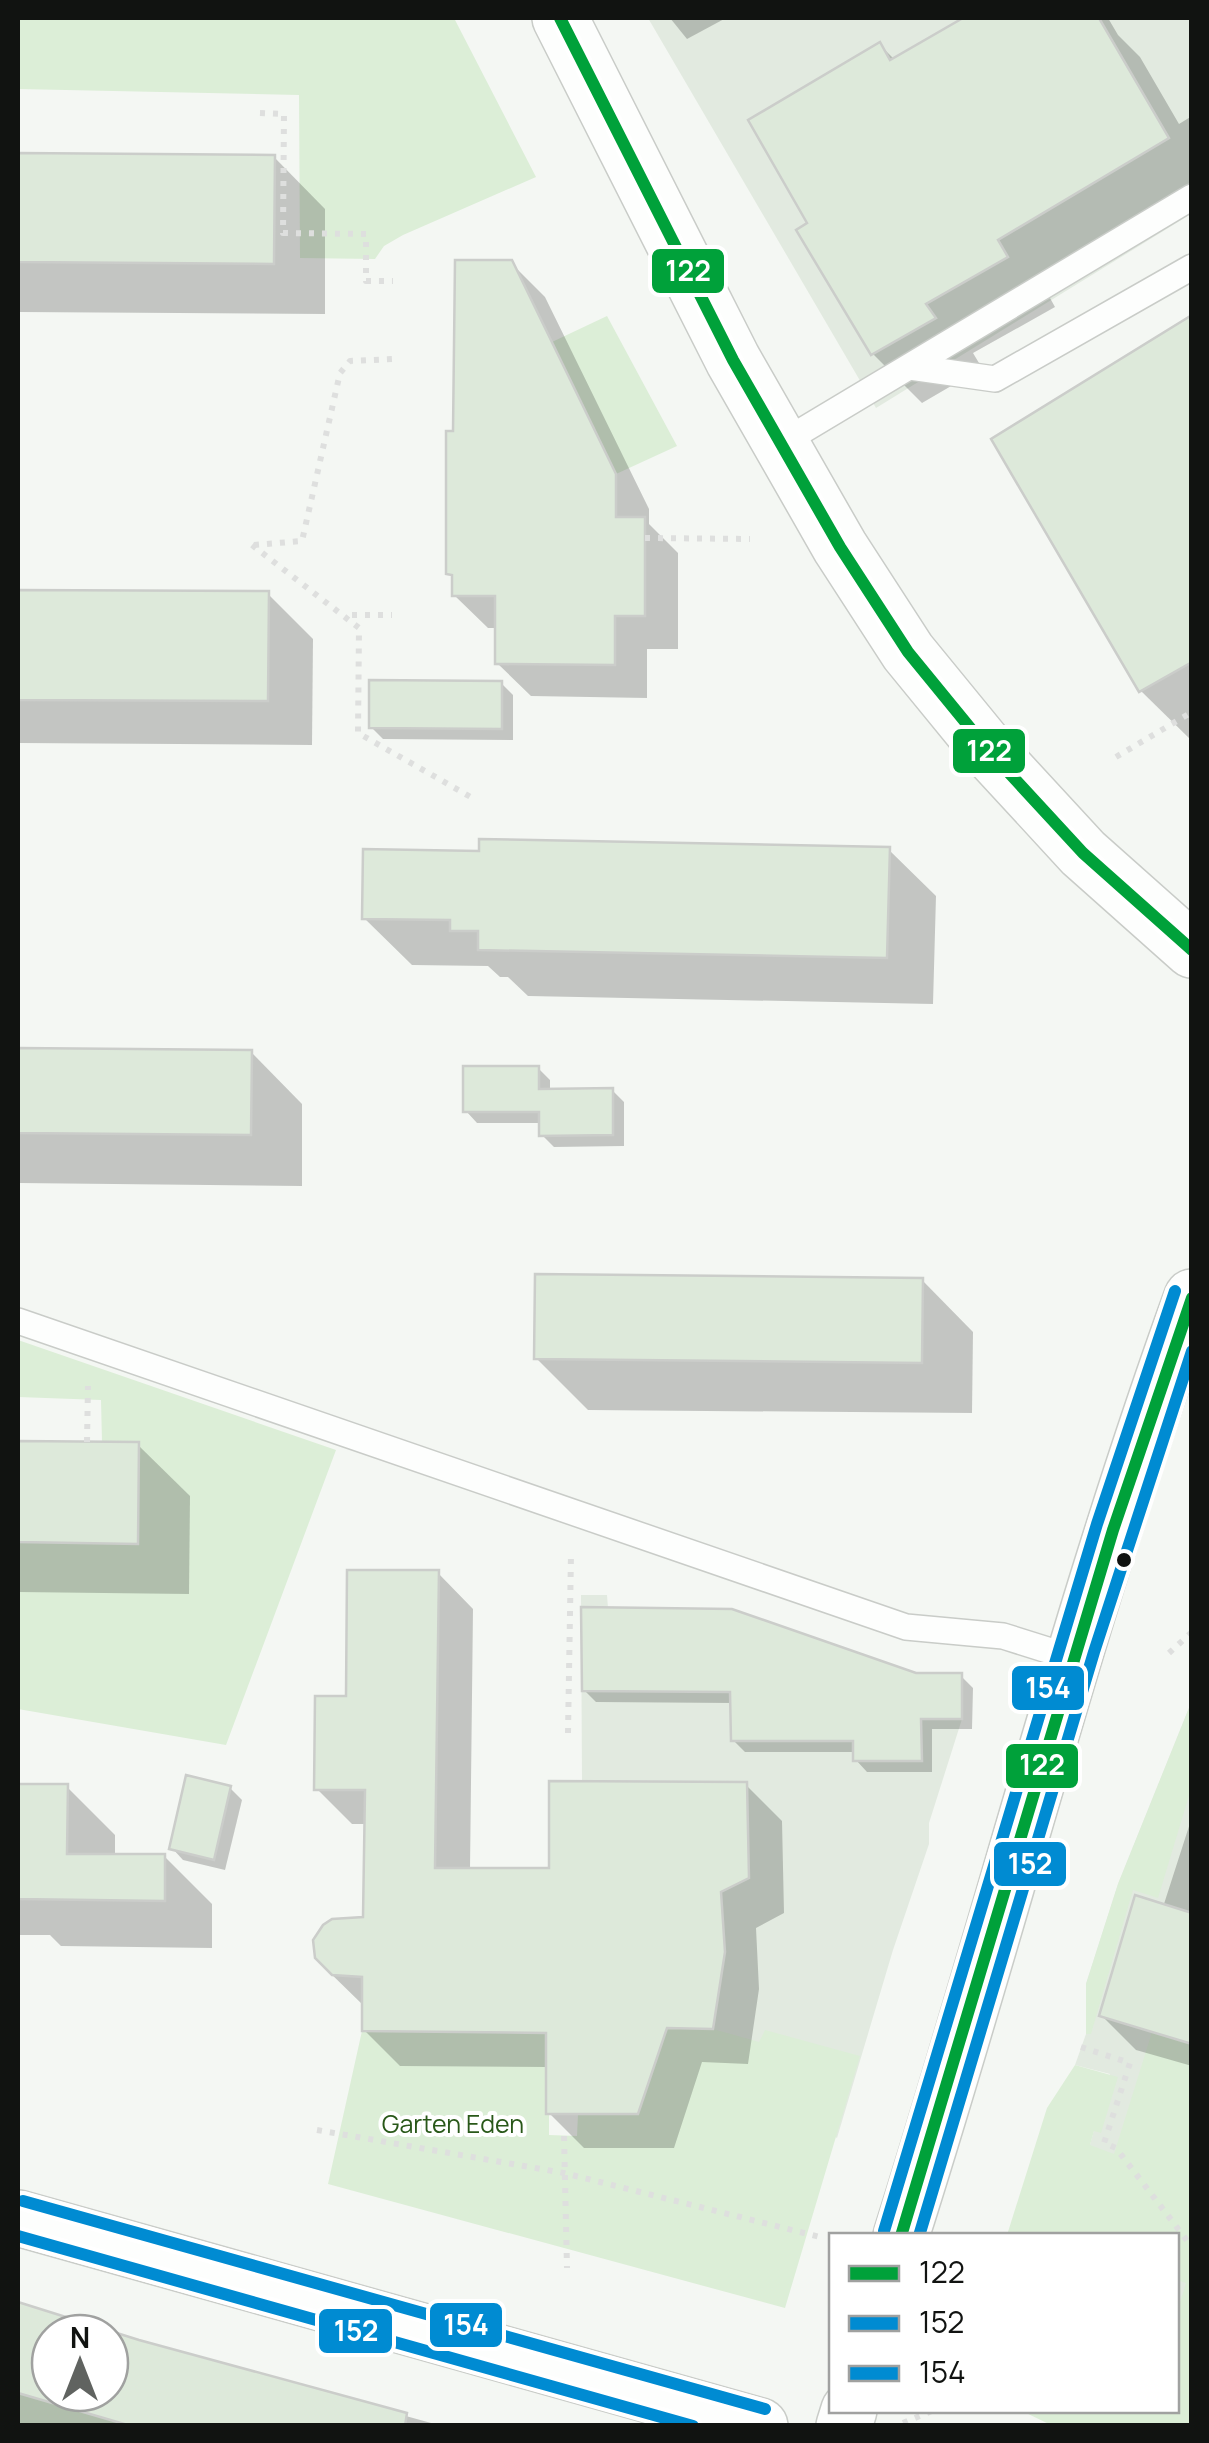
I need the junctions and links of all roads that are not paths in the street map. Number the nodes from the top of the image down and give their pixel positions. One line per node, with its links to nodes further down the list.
1 (560, 18): 5 (street)
2 (1192, 197): 4 (lane)
3 (1192, 267): 4 (lane)
4 (910, 366): 5 (lane)
5 (780, 444): 6 (street)
6 (1192, 950)
7 (1192, 1297): 9 (street)
8 (18, 1321): 9 (lane)
9 (1073, 1658): 11 (street)
10 (18, 2218): 12 (street)
11 (902, 2233)
12 (760, 2426)

